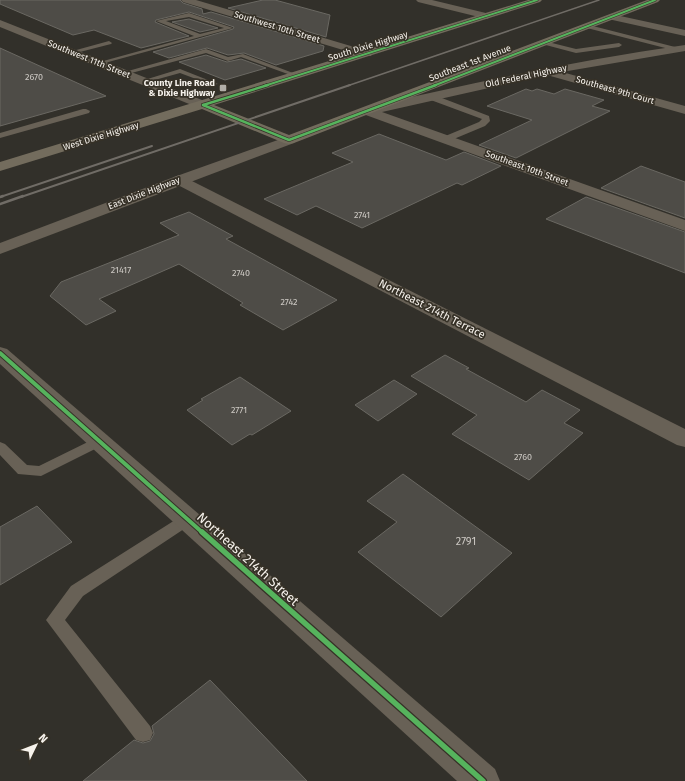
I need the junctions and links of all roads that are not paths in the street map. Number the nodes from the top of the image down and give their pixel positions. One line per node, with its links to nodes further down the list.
1 (186, 0): 19 (street, Southwest 10th Street)
2 (421, 0): 5 (street)
3 (537, 0): 5 (main road, South Dixie Highway)
4 (655, 0): 6 (main road, Southeast 1st Avenue)
5 (487, 16): 19 (main road, South Dixie Highway)
6 (611, 16): 8 (main road, Southeast 1st Avenue); 9 (street)
7 (0, 23): 18 (street, Southwest 11th Street)
8 (586, 26): 11 (lane); 13 (main road, Southeast 1st Avenue)
9 (685, 33)
10 (200, 36): 10 (lane); 20 (lane)
11 (645, 41): 14 (lane); 16 (lane)
12 (109, 43): 18 (lane)
13 (544, 43): 17 (lane); 33 (main road, Southeast 1st Avenue)
14 (632, 43)
15 (619, 45): 17 (lane)
16 (681, 49): 21 (street, Old Federal Highway)
17 (576, 51): 21 (lane)
18 (72, 52): 20 (street, Southwest 11th Street)
19 (367, 54): 26 (main road, South Dixie Highway)
20 (99, 63): 25 (street, Southwest 11th Street)
21 (580, 64): 24 (street, Old Federal Highway)
22 (193, 68): 23 (lane)
23 (180, 71): 27 (lane); 28 (lane)
24 (545, 71): 29 (street, Old Federal Highway); 31 (street, Southeast 9th Court)
25 (124, 73): 26 (lane); 27 (street, Southwest 11th Street)
26 (298, 76): 30 (main road, South Dixie Highway)
27 (144, 81): 30 (street, Southwest 11th Street)
28 (214, 84)
29 (432, 97): 33 (street, Old Federal Highway); 35 (lane)
30 (203, 105): 36 (main road, Southwest 11th Street); 37 (main road, West Dixie Highway)
31 (685, 110)
32 (86, 111): 34 (lane)
33 (368, 111): 35 (street, Southeast 10th Street); 36 (main road, Southeast 1st Avenue)
34 (0, 136)
35 (446, 139): 39 (street, Southeast 10th Street)
36 (289, 140): 38 (street, East Dixie Highway)
37 (0, 167)
38 (179, 180): 40 (street, East Dixie Highway); 42 (street, Northeast 214th Terrace)
39 (685, 226)
40 (0, 250)
41 (0, 353): 43 (street, Northeast 214th Street)
42 (685, 439)
43 (100, 441): 44 (lane); 45 (street, Northeast 214th Street)
44 (0, 447)
45 (188, 519): 46 (lane); 47 (street, Northeast 214th Street)
46 (143, 733)
47 (483, 781)

